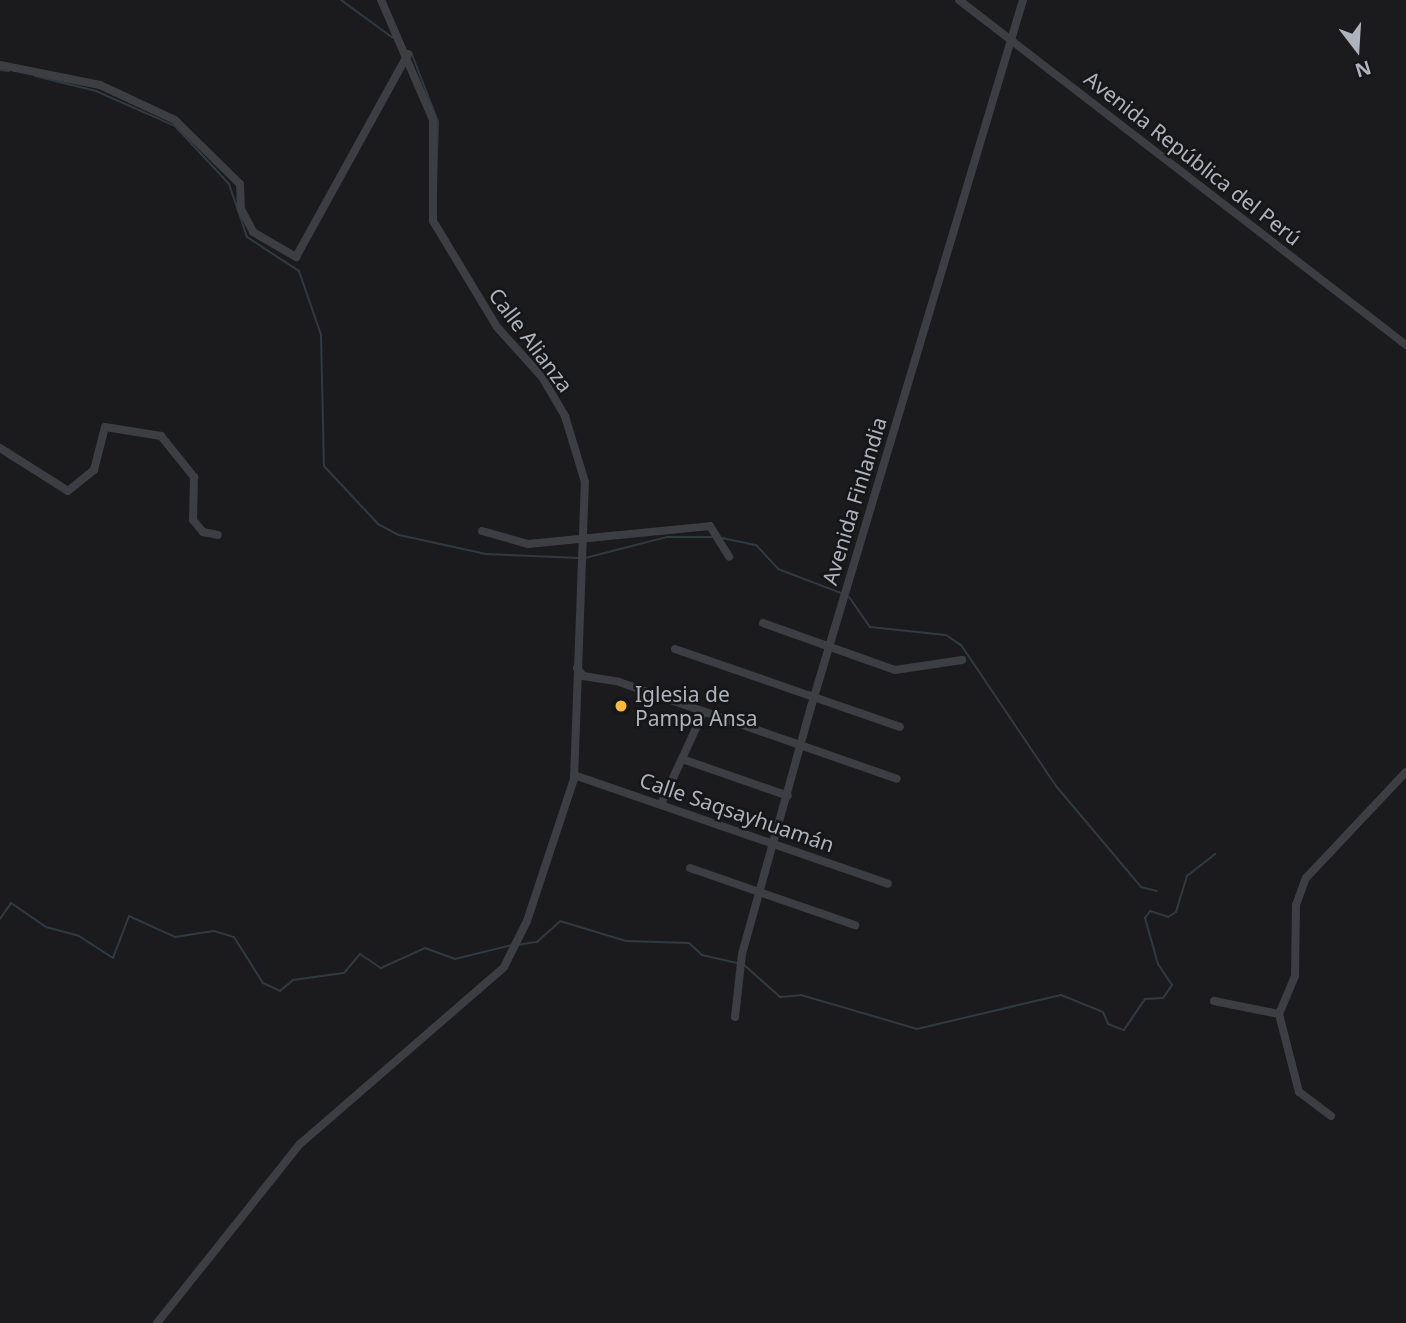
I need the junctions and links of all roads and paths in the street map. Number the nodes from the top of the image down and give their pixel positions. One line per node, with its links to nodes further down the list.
1 (382, 0): 5 (street, Calle Alianza)
2 (959, 0): 4 (street, Avenida República del Perú)
3 (1023, 0): 4 (street, Avenida Finlandia)
4 (1011, 40): 7 (street, Avenida República del Perú); 14 (street, Avenida Finlandia)
5 (408, 54): 6 (street); 11 (street, Calle Alianza)
6 (0, 65)
7 (1406, 345)
8 (0, 448): 10 (street)
9 (482, 531): 11 (street)
10 (218, 535)
11 (586, 542): 12 (street); 17 (street, Calle Alianza)
12 (729, 556)
13 (762, 623): 14 (street)
14 (830, 644): 16 (street); 18 (street, Avenida Finlandia)
15 (675, 649): 18 (street)
16 (962, 660)
17 (577, 668): 19 (street); 24 (street, Calle Alianza)
18 (814, 696): 20 (street); 21 (street, Avenida Finlandia)
19 (704, 711): 21 (street); 22 (street)
20 (900, 727)
21 (802, 743): 25 (street); 26 (street, Avenida Finlandia)
22 (682, 759): 26 (street); 27 (street)
23 (1406, 772): 34 (street)
24 (574, 775): 27 (street, Calle Saqsayhuamán); 37 (street, Calle Alianza)
25 (897, 779)
26 (788, 796): 28 (street, Avenida Finlandia)
27 (661, 804): 28 (street, Calle Saqsayhuamán)
28 (776, 843): 30 (street, Calle Saqsayhuamán); 31 (street, Avenida Finlandia)
29 (690, 868): 31 (street)
30 (888, 884)
31 (762, 892): 32 (street); 35 (street, Avenida Finlandia)
32 (855, 925)
33 (1214, 1001): 34 (street)
34 (1279, 1014): 36 (street)
35 (735, 1017)
36 (1331, 1116)
37 (157, 1323)

